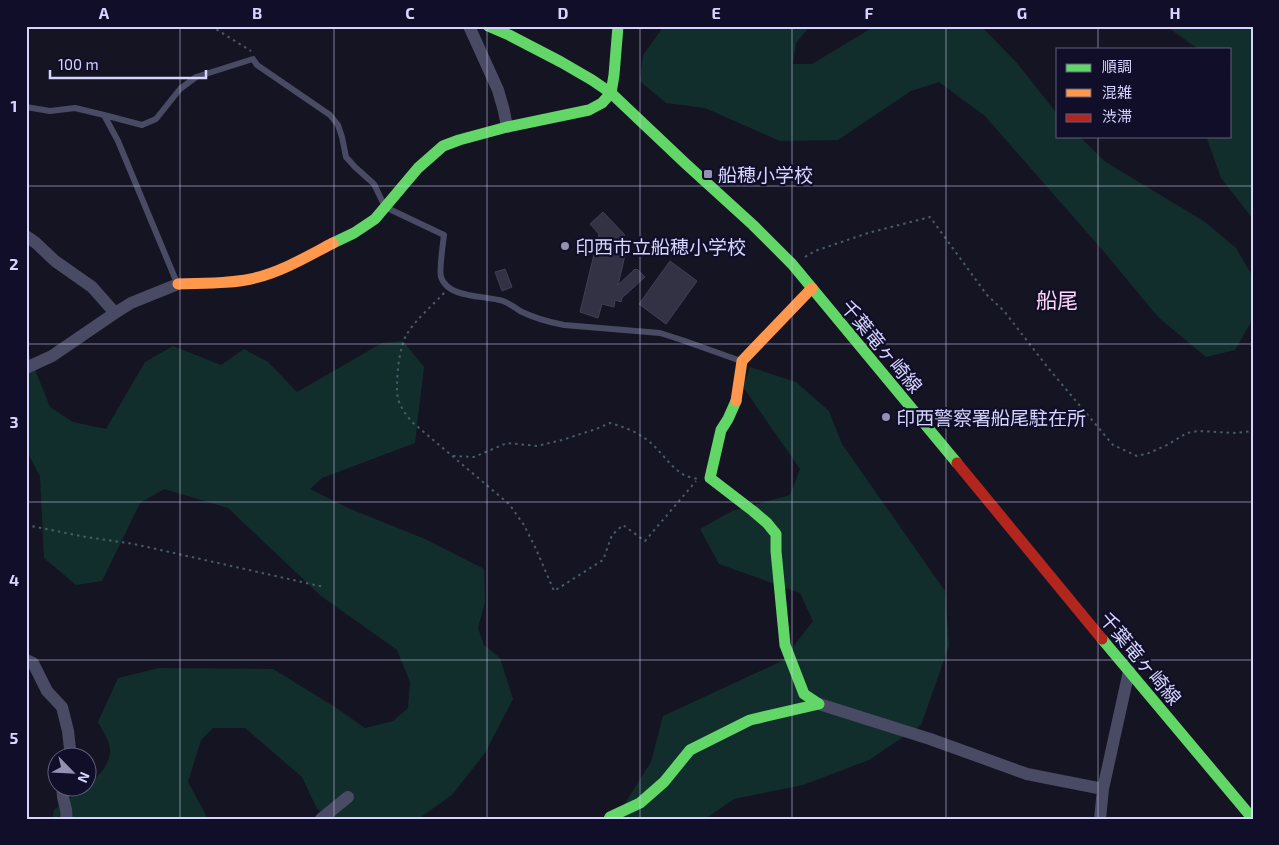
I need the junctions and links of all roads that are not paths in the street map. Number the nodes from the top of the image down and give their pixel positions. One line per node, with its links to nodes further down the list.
1 (469, 26): 7 (street)
2 (488, 26): 4 (street, 千葉竜ヶ崎線)
3 (618, 26): 4 (street)
4 (611, 93): 7 (street); 11 (street, 千葉竜ヶ崎線)
5 (26, 107): 6 (lane)
6 (104, 115): 8 (lane); 10 (lane)
7 (507, 128): 8 (street)
8 (385, 207): 10 (street); 13 (lane)
9 (26, 236): 12 (street)
10 (178, 284): 12 (street)
11 (812, 288): 13 (street); 16 (street, 千葉竜ヶ崎線)
12 (115, 312): 14 (street)
13 (742, 361): 17 (street)
14 (26, 368)
15 (26, 660): 18 (street)
16 (1129, 672): 19 (street); 26 (street, 千葉竜ヶ崎線)
17 (819, 704): 19 (street); 24 (street)
18 (70, 748)
19 (1103, 789): 25 (street)
20 (348, 797): 23 (street)
21 (63, 798): 22 (street)
22 (66, 819)
23 (321, 819)
24 (610, 819)
25 (1100, 819)
26 (1253, 819)

